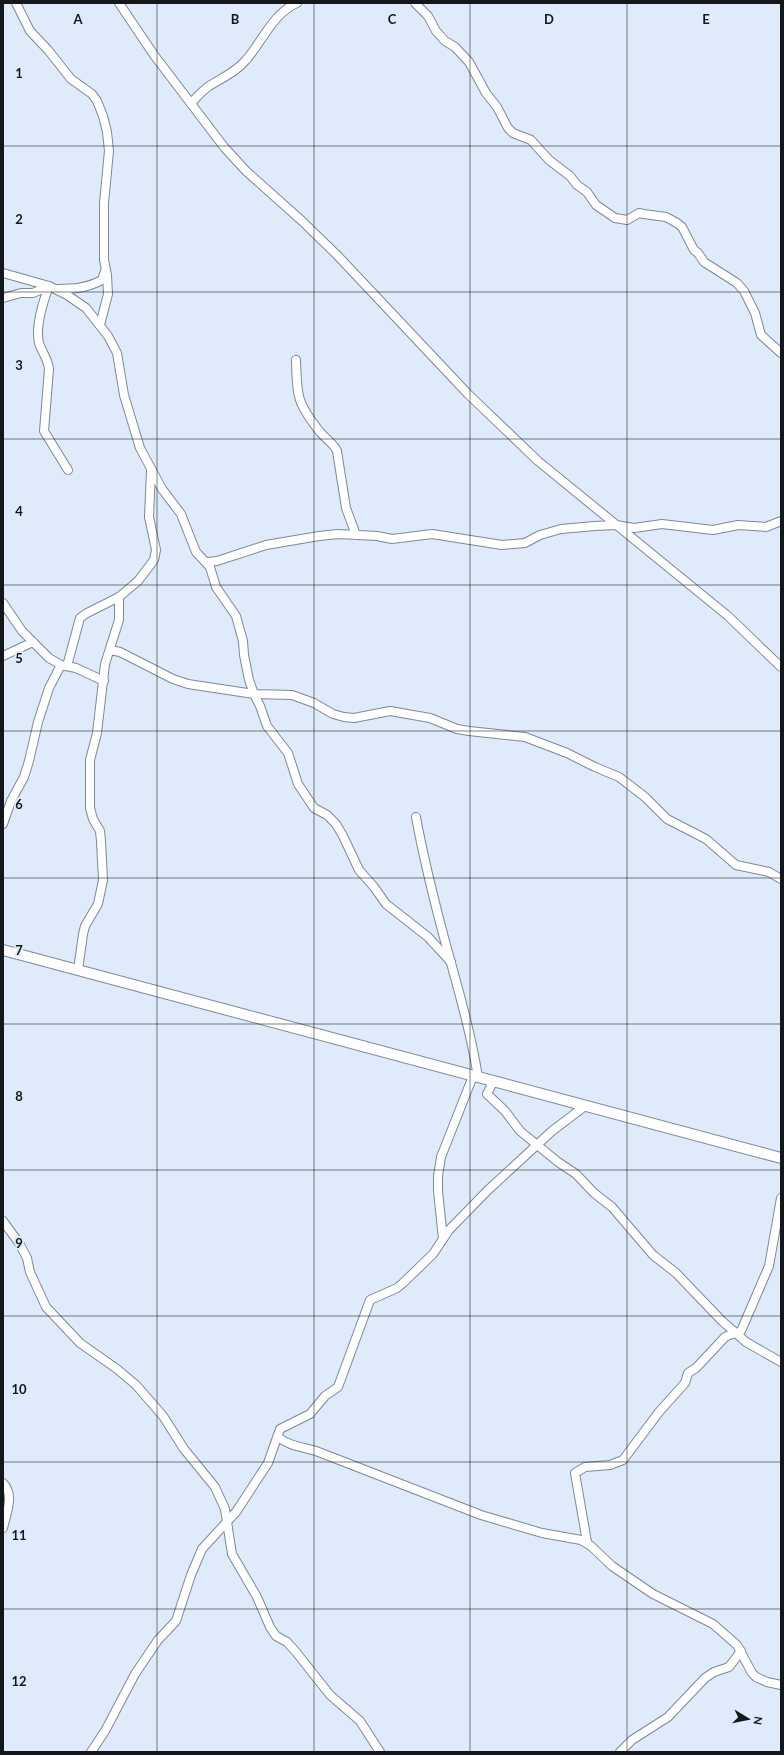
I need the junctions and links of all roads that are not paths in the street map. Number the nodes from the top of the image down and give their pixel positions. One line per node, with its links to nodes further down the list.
1 (16, 3): 6 (street)
2 (119, 3): 5 (street)
3 (297, 3): 5 (street)
4 (415, 3): 11 (street)
5 (191, 103): 16 (street)
6 (106, 268): 8 (street); 10 (street)
7 (3, 273): 8 (street)
8 (52, 288): 9 (street); 10 (street); 14 (street)
9 (3, 298)
10 (100, 325): 13 (street)
11 (781, 353)
12 (296, 360): 17 (street)
13 (150, 466): 18 (street); 19 (street)
14 (68, 470)
15 (781, 521): 16 (street)
16 (616, 525): 17 (street); 25 (street)
17 (356, 535): 18 (street)
18 (206, 562): 27 (street)
19 (119, 597): 22 (street); 24 (street)
20 (3, 603): 21 (street)
21 (33, 642): 23 (street); 24 (street)
22 (110, 650): 26 (street); 27 (street)
23 (3, 656)
24 (64, 666): 26 (street); 29 (street)
25 (781, 667)
26 (104, 681): 33 (street)
27 (254, 694): 30 (street); 32 (street)
28 (416, 817): 32 (street)
29 (3, 824)
30 (781, 879)
31 (3, 950): 33 (street)
32 (451, 962): 34 (street)
33 (78, 970): 34 (street)
34 (475, 1077): 35 (street); 41 (street)
35 (493, 1082): 36 (street); 37 (street)
36 (585, 1106): 37 (street); 38 (street)
37 (538, 1145): 41 (street); 42 (street)
38 (781, 1158)
39 (781, 1198): 42 (street)
40 (3, 1221): 46 (street)
41 (443, 1239): 44 (street)
42 (735, 1333): 43 (street); 48 (street)
43 (781, 1362)
44 (278, 1437): 46 (street); 48 (street)
45 (3, 1483): 47 (street)
46 (227, 1522): 51 (street); 52 (street)
47 (3, 1528)
48 (587, 1542): 49 (street)
49 (741, 1652): 50 (street); 53 (street)
50 (781, 1685)
51 (91, 1752)
52 (380, 1752)
53 (620, 1752)

